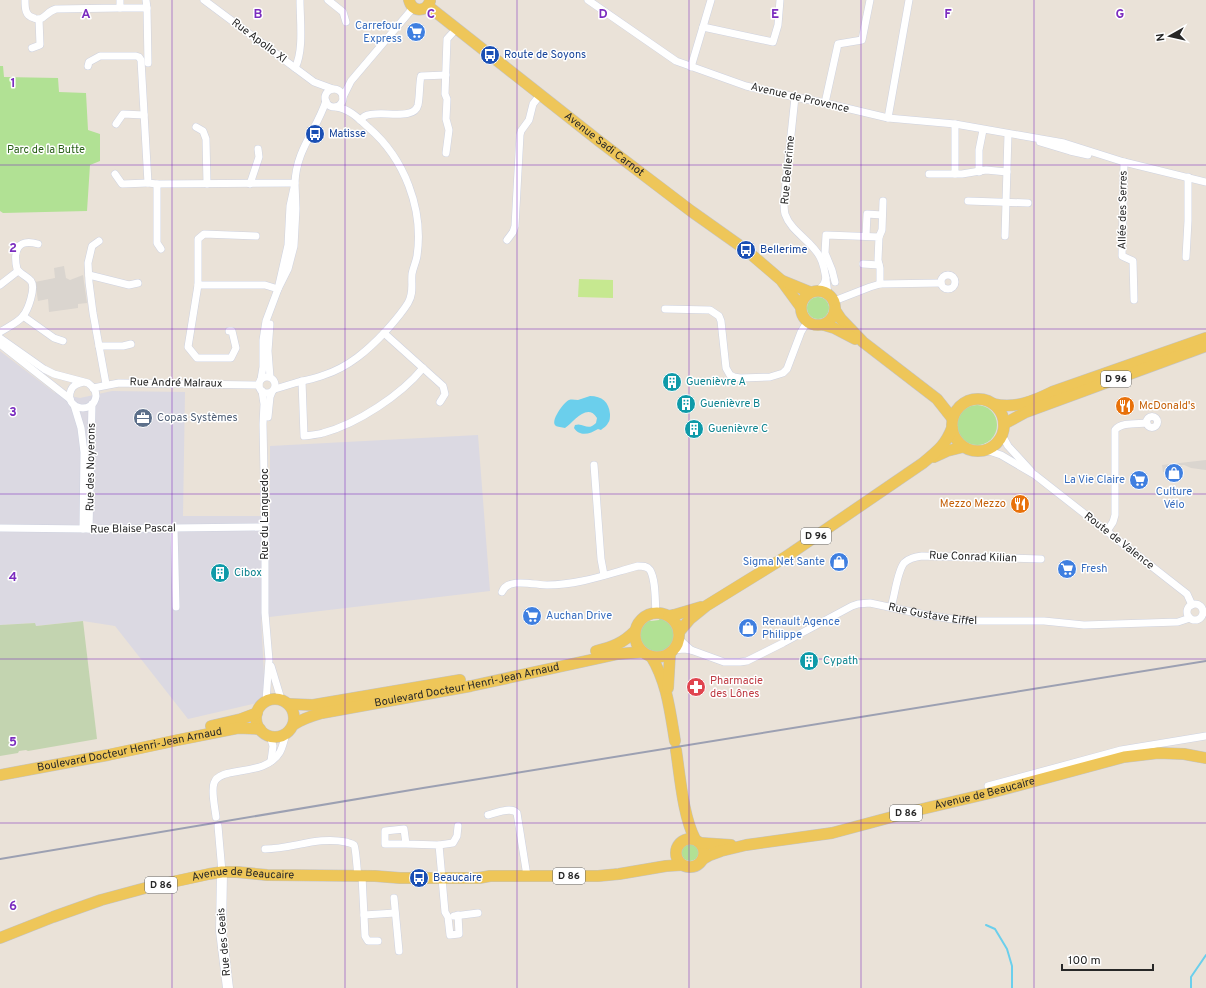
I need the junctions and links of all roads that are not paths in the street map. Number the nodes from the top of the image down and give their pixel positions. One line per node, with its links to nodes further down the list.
1 (25, 0): 16 (street)
2 (120, 0): 14 (street)
3 (146, 0): 15 (street)
4 (204, 0): 24 (street, Rue Apollo XI)
5 (300, 0): 24 (street)
6 (328, 0): 17 (street)
7 (588, 0): 23 (street, Avenue de Provence)
8 (711, 0): 18 (street)
9 (780, 0): 18 (street)
10 (870, 0): 33 (street)
11 (909, 0): 37 (street)
12 (429, 3): 13 (main road); 19 (main road, Avenue Sadi Carnot)
13 (411, 4): 26 (street)
14 (120, 8): 15 (street); 16 (street)
15 (147, 8): 21 (street)
16 (39, 19): 20 (street)
17 (346, 22)
18 (702, 27): 23 (street)
19 (456, 29): 25 (street); 29 (main road, Avenue Sadi Carnot)
20 (32, 48)
21 (148, 63)
22 (88, 66): 36 (street)
23 (691, 67): 30 (street, Avenue de Provence)
24 (295, 68): 27 (street, Rue Apollo XI)
25 (446, 75): 38 (street); 46 (street)
26 (351, 81): 28 (street); 31 (street)
27 (314, 82): 28 (street, Rue Apollo XI); 32 (street, Rue Apollo XI)
28 (335, 90): 31 (street); 32 (street)
29 (540, 94): 69 (street); 78 (main road, Avenue Sadi Carnot)
30 (796, 97): 33 (street, Avenue de Provence); 86 (street, Rue Bellerime)
31 (343, 98): 34 (street); 35 (street)
32 (326, 100): 34 (street); 39 (street, Rue du Languedoc)
33 (825, 103): 37 (street, Avenue de Provence)
34 (335, 107): 35 (street); 39 (street, Rue du Languedoc)
35 (347, 109): 38 (street)
36 (144, 114): 40 (street); 56 (street)
37 (888, 118): 41 (street, Avenue de Provence)
38 (360, 120): 96 (street)
39 (318, 121): 55 (street, Rue du Languedoc)
40 (116, 124)
41 (955, 124): 43 (street, Avenue de Provence); 52 (street)
42 (196, 127): 58 (street)
43 (983, 130): 44 (street, Avenue de Provence); 48 (street)
44 (1008, 134): 47 (street, Avenue de Provence); 49 (street)
45 (258, 149): 59 (street)
46 (446, 154)
47 (1124, 162): 53 (street, Avenue de Provence); 87 (street, Allée des Serres)
48 (979, 172): 49 (street); 52 (street)
49 (1007, 172): 62 (street)
50 (115, 174): 56 (street)
51 (929, 174): 52 (street)
52 (955, 174)
53 (1188, 177): 54 (street, Avenue de Provence); 73 (street)
54 (1206, 182)
55 (295, 183): 59 (street); 85 (street, Rue du Languedoc)
56 (148, 184): 57 (street)
57 (157, 184): 58 (street); 72 (street)
58 (206, 184): 59 (street)
59 (250, 184)
60 (883, 201): 64 (street)
61 (968, 201): 62 (street)
62 (1006, 203): 63 (street); 67 (street)
63 (1028, 204)
64 (882, 215): 66 (street); 68 (street)
65 (256, 236): 84 (street)
66 (866, 236): 68 (street); 79 (street)
67 (1005, 236)
68 (879, 237): 75 (street)
69 (507, 240)
70 (99, 241): 77 (street)
71 (38, 244): 76 (street)
72 (161, 249)
73 (1186, 257)
74 (863, 264): 75 (street)
75 (879, 265): 82 (street)
76 (18, 271): 83 (street); 91 (street)
77 (89, 274): 80 (street); 103 (street)
78 (781, 280): 86 (main road, Avenue Sadi Carnot); 88 (main road, Avenue Sadi Carnot)
79 (835, 282)
80 (138, 283)
81 (941, 283): 82 (street)
82 (880, 284): 86 (street)
83 (0, 285)
84 (198, 285): 85 (street); 94 (street)
85 (278, 289): 90 (street, Rue du Languedoc)
86 (825, 298): 88 (main road); 93 (main road); 100 (main road)
87 (1134, 300)
88 (800, 306): 92 (main road)
89 (665, 309): 92 (street)
90 (271, 310): 106 (street, Rue du Languedoc); 110 (street, Rue du Languedoc)
91 (23, 316): 95 (street); 99 (street)
92 (808, 322): 93 (main road)
93 (824, 325): 100 (main road)
94 (229, 331)
95 (0, 332)
96 (384, 333): 105 (street); 108 (street)
97 (0, 338): 107 (street)
98 (1206, 338): 118 (main road, D 96)
99 (63, 341)
100 (863, 342): 113 (main road)
101 (0, 344): 114 (street)
102 (131, 344): 103 (street)
103 (98, 346): 109 (street)
104 (1206, 346): 121 (main road, D 96)
105 (423, 368): 108 (street); 115 (street)
106 (273, 379): 108 (street); 110 (street); 112 (street)
107 (84, 382): 111 (street); 114 (street)
108 (299, 382): 112 (street)
109 (106, 384): 110 (street, Rue André Malraux); 111 (street, Rue André Malraux)
110 (261, 385): 112 (street); 123 (street, Rue du Languedoc)
111 (93, 388): 116 (street)
112 (273, 390): 123 (street, Rue du Languedoc)
113 (937, 399): 117 (main road); 119 (main road)
114 (72, 402): 116 (street); 132 (street, Rue des Noyerons)
115 (440, 402)
116 (92, 404): 132 (street, Rue des Noyerons)
117 (962, 404): 118 (main road); 119 (main road)
118 (994, 404): 121 (main road)
119 (952, 423): 124 (main road); 126 (main road, D 96)
120 (1147, 423): 133 (street)
121 (1004, 424): 122 (main road)
122 (1002, 436): 125 (main road); 128 (street)
123 (264, 439): 129 (street, Rue du Languedoc)
124 (963, 447): 125 (main road); 126 (main road, D 96)
125 (986, 450): 128 (street)
126 (923, 463): 138 (main road, D 96)
127 (594, 465): 135 (street)
128 (1036, 475): 133 (street, Route de Valence)
129 (265, 527): 131 (street, Rue Blaise Pascal); 150 (street, Rue du Languedoc)
130 (0, 528): 132 (street, Rue Blaise Pascal)
131 (174, 528): 132 (street, Rue Blaise Pascal); 139 (street)
132 (86, 529)
133 (1107, 531): 137 (street, Route de Valence)
134 (1041, 559): 140 (street, Rue Conrad Kilian)
135 (604, 575): 136 (street); 141 (street)
136 (502, 592)
137 (1192, 605): 143 (street); 144 (street)
138 (706, 606): 142 (main road, D 96); 146 (main road, D 96)
139 (176, 607)
140 (891, 607): 144 (street, Rue Gustave Eiffel); 147 (street, Rue Gustave Eiffel)
141 (656, 613): 142 (main road); 145 (main road)
142 (668, 616): 146 (main road)
143 (1204, 616): 144 (street)
144 (1189, 617)
145 (635, 631): 149 (main road); 152 (main road, Boulevard Docteur Henri-Jean Arnaud)
146 (679, 635): 147 (street, Rue Gustave Eiffel); 148 (main road)
147 (691, 650): 148 (street, Rue Gustave Eiffel)
148 (672, 652): 149 (main road); 153 (main road)
149 (647, 654): 153 (main road); 155 (main road, Boulevard Docteur Henri-Jean Arnaud)
150 (269, 660): 151 (street, Rue du Languedoc); 152 (street, Rue du Languedoc)
151 (266, 701): 152 (main road); 154 (main road)
152 (285, 701): 155 (main road)
153 (668, 701): 165 (main road)
154 (257, 713): 156 (main road); 162 (main road, Boulevard Docteur Henri-Jean Arnaud)
155 (293, 725): 157 (main road)
156 (260, 729): 158 (main road); 163 (main road, Boulevard Docteur Henri-Jean Arnaud)
157 (286, 734): 158 (main road); 161 (street)
158 (270, 736): 161 (street)
159 (1206, 736): 164 (street, Avenue de Beaucaire)
160 (1203, 757): 174 (main road, Avenue de Beaucaire / D 86)
161 (271, 761): 167 (street)
162 (0, 768)
163 (0, 775)
164 (988, 786)
165 (686, 811): 170 (main road); 171 (main road)
166 (488, 815): 183 (street)
167 (216, 817)
168 (218, 826): 180 (street)
169 (458, 826): 173 (street)
170 (682, 841): 171 (main road); 176 (main road)
171 (698, 841): 174 (main road, Avenue de Beaucaire / D 86); 177 (main road)
172 (406, 844): 173 (street)
173 (439, 845): 181 (street)
174 (746, 845): 177 (main road, Avenue de Beaucaire / D 86)
175 (265, 849): 182 (street)
176 (676, 851): 178 (main road); 179 (main road, Avenue de Beaucaire / D 86)
177 (703, 859): 178 (main road)
178 (682, 864): 179 (main road, Avenue de Beaucaire / D 86)
179 (648, 868): 183 (main road, Avenue de Beaucaire / D 86)
180 (222, 872): 182 (main road, Avenue de Beaucaire / D 86); 190 (main road, Avenue de Beaucaire / D 86); 193 (street, Rue des Geais)
181 (442, 875): 182 (main road, Avenue de Beaucaire / D 86); 183 (main road, Avenue de Beaucaire / D 86); 189 (street)
182 (360, 876): 187 (street)
183 (527, 876)
184 (394, 898): 185 (street)
185 (395, 912): 187 (street); 192 (street)
186 (478, 913): 188 (street)
187 (364, 915): 191 (street)
188 (458, 915): 189 (street); 189 (street)
189 (448, 917)
190 (0, 938)
191 (378, 941)
192 (399, 951)
193 (228, 988)

